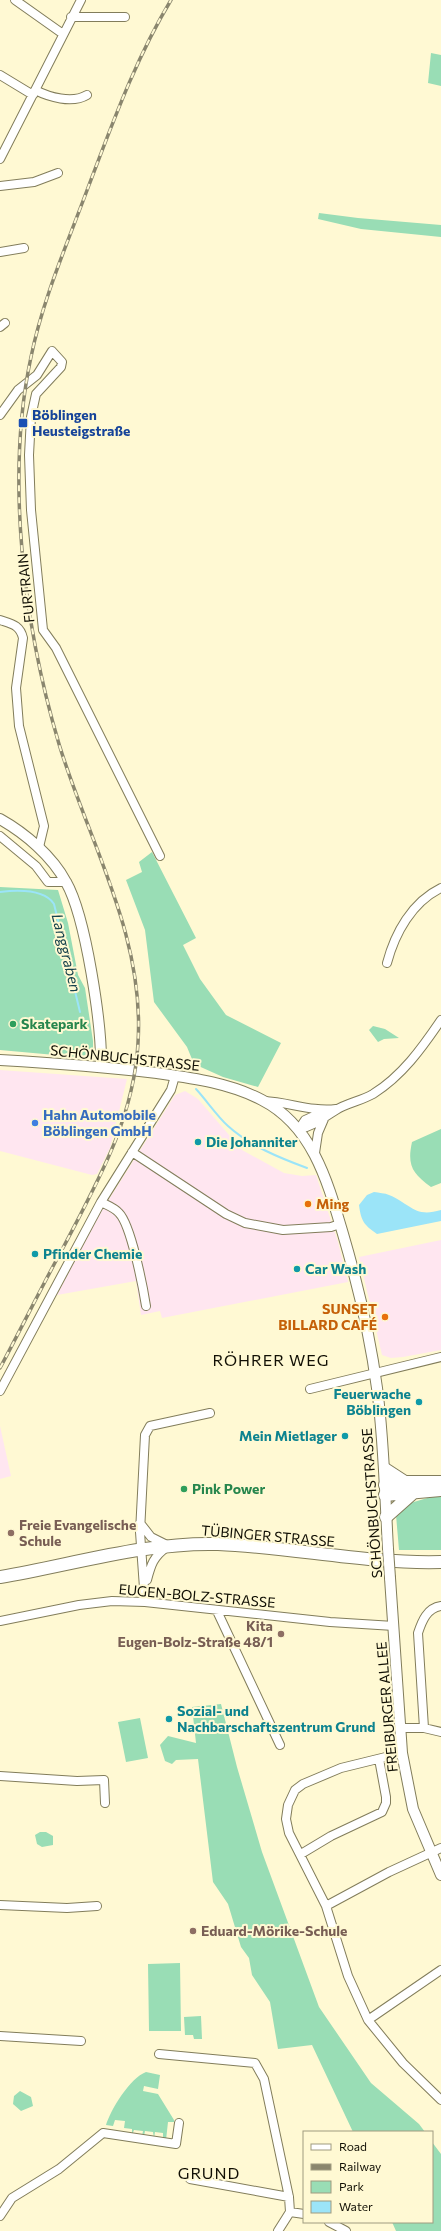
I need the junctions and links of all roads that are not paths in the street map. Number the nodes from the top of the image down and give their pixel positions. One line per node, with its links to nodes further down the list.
1 (15, 0): 5 (street)
2 (81, 0): 4 (street)
3 (125, 16): 4 (street)
4 (72, 17): 5 (street)
5 (63, 34): 7 (street)
6 (0, 75): 7 (street)
7 (34, 93): 8 (street); 9 (street)
8 (87, 95)
9 (0, 158)
10 (58, 173): 11 (street)
11 (0, 186)
12 (24, 248): 13 (street)
13 (0, 252)
14 (0, 415): 19 (street, FURTRAIN)
15 (0, 620): 18 (street)
16 (0, 819): 18 (street)
17 (0, 836): 20 (street)
18 (38, 847): 20 (street)
19 (160, 856)
20 (66, 882): 25 (street)
21 (441, 888): 22 (street)
22 (387, 963)
23 (441, 1020): 28 (street)
24 (0, 1060): 25 (street, SCHÖNBUCHSTRASSE)
25 (101, 1067): 26 (street, SCHÖNBUCHSTRASSE)
26 (175, 1076): 27 (street, SCHÖNBUCHSTRASSE); 32 (street)
27 (264, 1101): 29 (street); 31 (street, SCHÖNBUCHSTRASSE)
28 (337, 1109): 29 (street); 30 (street)
29 (326, 1110): 31 (street)
30 (324, 1119): 31 (street); 33 (street)
31 (299, 1129): 33 (street, SCHÖNBUCHSTRASSE)
32 (132, 1152): 34 (street); 35 (street)
33 (314, 1153): 35 (street, SCHÖNBUCHSTRASSE)
34 (100, 1202): 36 (street); 40 (street)
35 (340, 1224): 38 (street, SCHÖNBUCHSTRASSE)
36 (146, 1306)
37 (441, 1357): 38 (street)
38 (375, 1374): 39 (street); 42 (street, SCHÖNBUCHSTRASSE)
39 (310, 1389)
40 (0, 1391)
41 (210, 1413): 49 (street)
42 (385, 1469): 43 (main road); 45 (street, SCHÖNBUCHSTRASSE)
43 (405, 1482): 44 (main road); 45 (main road)
44 (441, 1482)
45 (385, 1490): 47 (main road); 48 (street, SCHÖNBUCHSTRASSE)
46 (441, 1490): 47 (main road)
47 (413, 1493): 48 (main road)
48 (386, 1517): 59 (street, SCHÖNBUCHSTRASSE, bridge)
49 (140, 1523): 50 (street); 51 (street)
50 (170, 1546): 51 (main road, TÜBINGER STRASSE); 52 (main road, TÜBINGER STRASSE); 54 (street)
51 (142, 1549): 53 (main road, TÜBINGER STRASSE); 54 (street)
52 (441, 1562)
53 (0, 1577)
54 (145, 1587): 55 (street)
55 (144, 1602): 57 (street, EUGEN-BOLZ-STRASSE); 58 (street, EUGEN-BOLZ-STRASSE)
56 (441, 1606): 61 (street)
57 (217, 1611): 59 (street, EUGEN-BOLZ-STRASSE); 63 (street)
58 (0, 1621)
59 (394, 1626): 60 (street, FREIBURGER ALLEE)
60 (400, 1728): 61 (street); 64 (street, FREIBURGER ALLEE)
61 (424, 1728): 62 (street)
62 (441, 1732)
63 (280, 1745)
64 (402, 1753): 65 (street); 69 (street, FREIBURGER ALLEE)
65 (379, 1759): 70 (street); 70 (street)
66 (0, 1776): 67 (street)
67 (105, 1803)
68 (441, 1848): 69 (street)
69 (431, 1852): 71 (street, FREIBURGER ALLEE); 74 (street)
70 (301, 1854): 74 (street)
71 (441, 1875)
72 (0, 1905): 73 (street)
73 (97, 1906)
74 (326, 1906): 76 (street)
75 (441, 1970): 76 (street)
76 (368, 2020): 80 (street)
77 (0, 2036): 78 (street)
78 (82, 2041)
79 (158, 2054): 83 (street)
80 (441, 2100)
81 (179, 2123): 86 (street)
82 (190, 2179): 83 (street)
83 (289, 2196): 84 (street)
84 (290, 2212): 85 (street); 88 (street)
85 (303, 2214)
86 (0, 2216)
87 (331, 2223): 89 (street)
88 (278, 2231)
89 (346, 2231)

